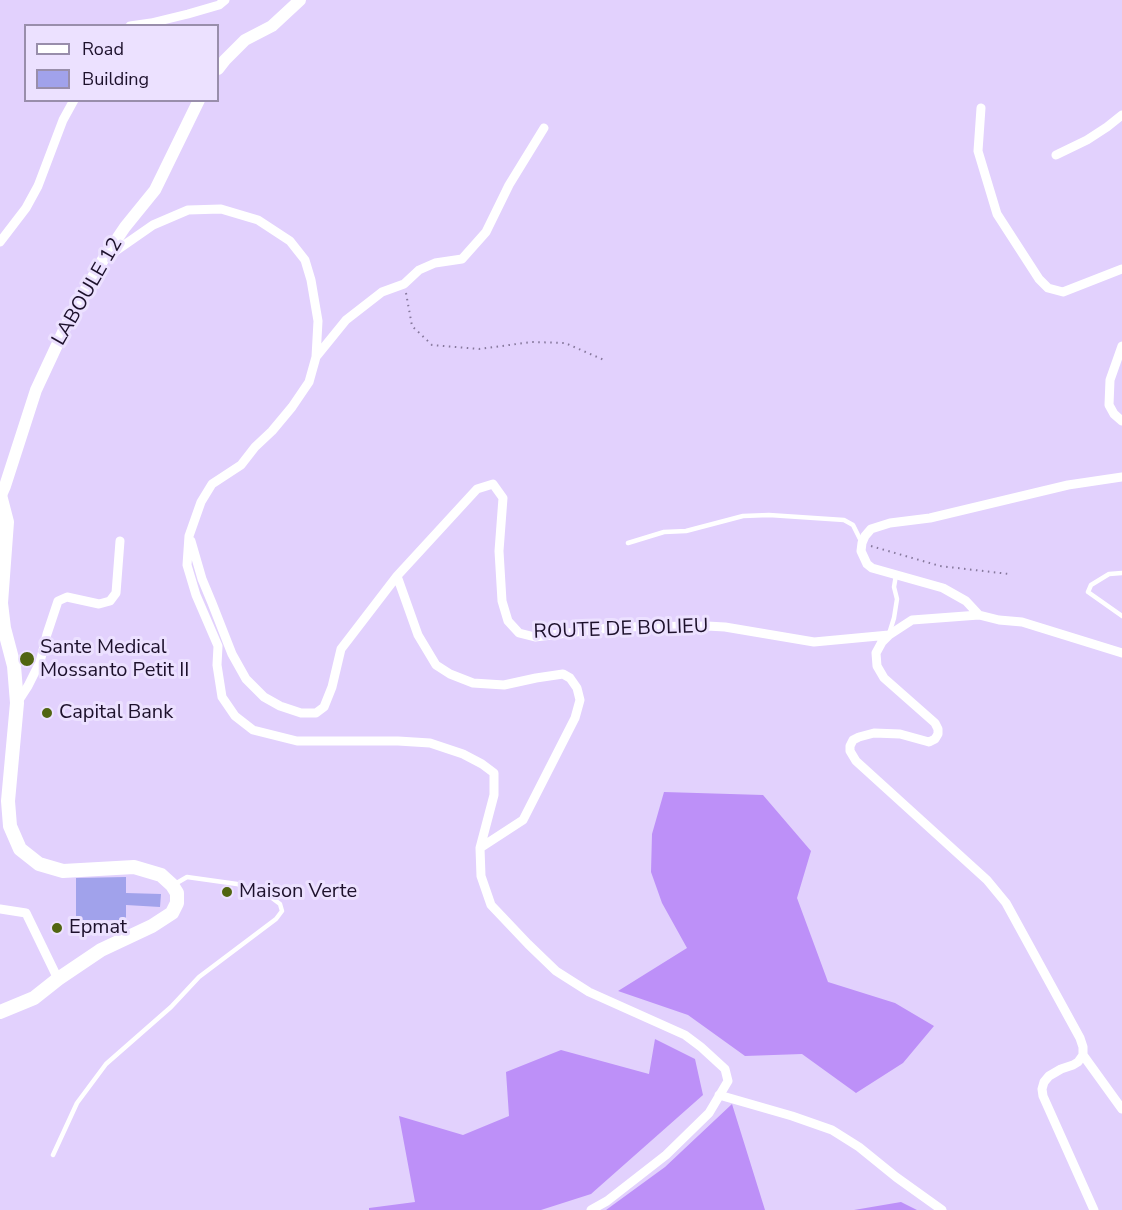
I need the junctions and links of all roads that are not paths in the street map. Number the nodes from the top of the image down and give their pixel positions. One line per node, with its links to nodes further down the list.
1 (225, 0): 3 (street)
2 (300, 0): 4 (street)
3 (144, 24)
4 (219, 68)
5 (73, 102): 11 (street)
6 (198, 102): 12 (street, LABOULE 12)
7 (981, 108): 13 (street)
8 (1122, 115): 10 (street)
9 (544, 128): 15 (street)
10 (1056, 155)
11 (0, 243)
12 (104, 258): 15 (street); 18 (street, LABOULE 12)
13 (1122, 269)
14 (1122, 346): 16 (street)
15 (316, 357): 19 (street)
16 (1122, 421)
17 (1122, 477): 22 (street)
18 (0, 495): 30 (main road)
19 (189, 536): 25 (street, ROUTE DE BOLIEU); 31 (street)
20 (120, 541): 30 (street)
21 (628, 543): 22 (lane)
22 (862, 543): 24 (street)
23 (1122, 573): 27 (lane)
24 (896, 575): 26 (street); 28 (lane)
25 (397, 576): 28 (street, ROUTE DE BOLIEU); 31 (street)
26 (979, 615): 28 (street); 29 (street)
27 (1122, 616)
28 (889, 635): 36 (street)
29 (1120, 651)
30 (17, 703): 32 (main road)
31 (480, 848): 37 (street)
32 (172, 885): 34 (main road); 39 (lane)
33 (0, 909): 34 (street)
34 (58, 979): 35 (main road)
35 (0, 1012)
36 (1083, 1055): 38 (street); 42 (street)
37 (719, 1095): 40 (street); 41 (street)
38 (1122, 1109)
39 (53, 1155)
40 (591, 1210)
41 (942, 1210)
42 (1094, 1210)

